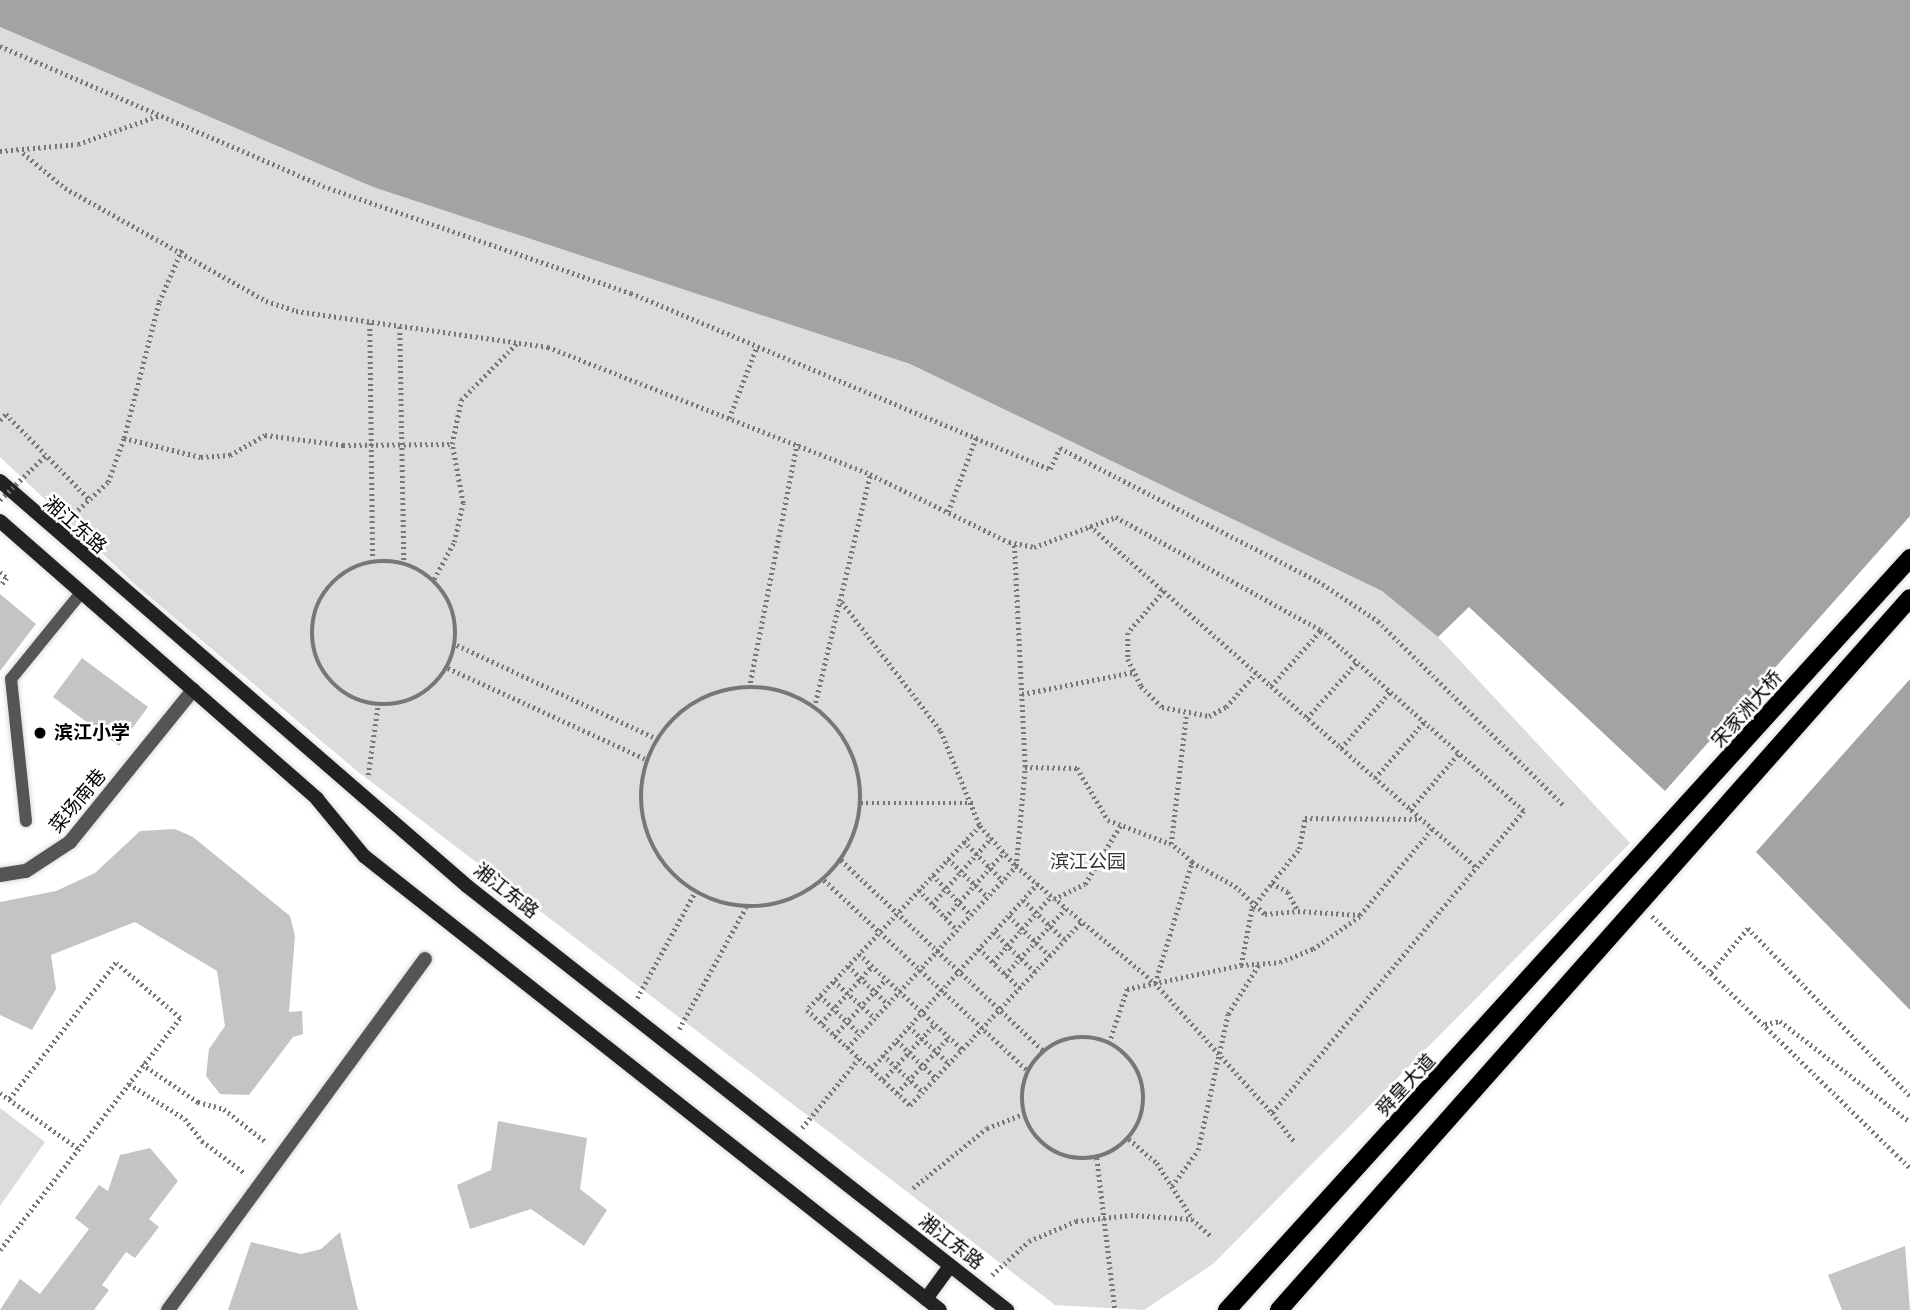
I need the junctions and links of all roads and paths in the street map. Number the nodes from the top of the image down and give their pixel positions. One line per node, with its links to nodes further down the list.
1 (0, 46): 2 (path)
2 (159, 116): 4 (path); 9 (path)
3 (0, 151): 4 (path)
4 (23, 153): 5 (path)
5 (182, 249): 6 (path); 12 (path)
6 (370, 323): 7 (path); 16 (path)
7 (400, 327): 8 (path); 17 (path)
8 (518, 342): 10 (path); 14 (path)
9 (757, 346): 10 (path); 13 (path)
10 (729, 418): 15 (path)
11 (0, 420): 18 (path)
12 (124, 438): 16 (path); 21 (path)
13 (976, 438): 24 (path); 63 (path)
14 (452, 444): 17 (path); 32 (path)
15 (797, 444): 19 (path); 45 (path)
16 (372, 445): 17 (path); 29 (path)
17 (402, 445): 30 (path)
18 (46, 455): 21 (path); 22 (path, bridge)
19 (870, 474): 24 (path); 37 (path)
20 (0, 481): 60 (main road, 湘江东路)
21 (89, 499): 23 (path)
22 (0, 500)
23 (78, 510)
24 (948, 512): 27 (path)
25 (0, 521): 35 (main road)
26 (1090, 526): 27 (path); 34 (path); 38 (path)
27 (1014, 543): 48 (path)
28 (1910, 558): 90 (main road, 宋家洲大桥)
29 (373, 561): 30 (path); 49 (path)
30 (404, 564): 32 (path)
31 (0, 572): 33 (path)
32 (434, 579): 39 (path)
33 (0, 587)
34 (1164, 591): 42 (path); 43 (path)
35 (81, 593): 46 (main road); 66 (lane)
36 (1910, 598): 212 (main road)
37 (842, 602): 50 (path); 62 (path)
38 (1321, 630): 40 (path); 44 (path)
39 (457, 645): 41 (path); 54 (path)
40 (1357, 662): 47 (path); 52 (path)
41 (448, 668): 49 (path); 57 (path)
42 (1134, 672): 48 (path); 51 (path)
43 (1256, 673): 44 (path); 51 (path)
44 (1271, 686): 52 (path)
45 (749, 688): 50 (path); 54 (path)
46 (193, 691): 82 (street, 菜场南巷); 206 (main road)
47 (1390, 692): 53 (path); 55 (path)
48 (1022, 694): 58 (path)
49 (378, 705): 60 (path)
50 (814, 708): 61 (path)
51 (1186, 717): 72 (path)
52 (1307, 718): 55 (path)
53 (1424, 722): 56 (path); 59 (path)
54 (658, 739): 57 (path)
55 (1341, 748): 59 (path)
56 (1459, 753): 64 (path); 80 (path)
57 (648, 760): 92 (path)
58 (1026, 767): 68 (path); 78 (path)
59 (1375, 778): 64 (path)
60 (365, 800): 148 (main road, 湘江东路)
61 (861, 803): 62 (path); 76 (path)
62 (975, 803): 67 (path)
63 (1563, 805)
64 (1410, 810): 65 (path)
65 (1421, 819): 69 (path); 86 (path)
66 (26, 821)
67 (980, 825): 70 (path); 71 (path)
68 (1120, 826): 72 (path); 94 (path)
69 (1432, 829): 80 (path); 105 (path)
70 (991, 838): 73 (path); 74 (path)
71 (964, 841): 74 (path); 75 (path)
72 (1171, 844): 77 (path)
73 (1004, 852): 78 (path); 79 (path)
74 (977, 854): 79 (path); 81 (path)
75 (948, 859): 81 (path); 83 (path)
76 (841, 860): 84 (path); 103 (path)
77 (1192, 862): 100 (path); 137 (path)
78 (1016, 866): 85 (path); 87 (path)
79 (990, 867): 85 (path); 88 (path)
80 (1476, 867): 187 (path)
81 (961, 872): 88 (path); 89 (path)
82 (0, 875)
83 (933, 875): 89 (path); 91 (path)
84 (824, 880): 98 (path); 113 (path)
85 (1003, 881): 93 (path)
86 (1272, 883): 100 (path); 101 (path)
87 (1037, 884): 94 (path); 95 (path)
88 (975, 885): 93 (path); 96 (path)
89 (946, 888): 96 (path); 97 (path)
90 (1615, 888): 211 (main road, 舜皇大道)
91 (919, 890): 97 (path); 103 (path)
92 (695, 892): 98 (path); 148 (path)
93 (988, 897): 104 (path)
94 (1053, 897): 99 (path); 102 (path)
95 (1023, 900): 102 (path); 107 (path)
96 (959, 902): 104 (path); 108 (path)
97 (932, 904): 108 (path)
98 (746, 906): 163 (path)
99 (1066, 908): 109 (path); 110 (path)
100 (1252, 908): 101 (path); 125 (path)
101 (1298, 911): 105 (path)
102 (1037, 912): 110 (path); 111 (path)
103 (897, 913): 113 (path); 119 (path)
104 (971, 915): 112 (path)
105 (1360, 915): 126 (path)
106 (1651, 915): 132 (path)
107 (1009, 916): 111 (path); 114 (path)
108 (946, 918): 112 (path)
109 (1082, 922): 115 (path); 137 (path)
110 (1050, 925): 115 (path); 116 (path)
111 (1022, 929): 116 (path); 117 (path)
112 (957, 930): 119 (path)
113 (880, 932): 120 (path); 129 (path)
114 (994, 932): 117 (path); 118 (path)
115 (1065, 940): 121 (path)
116 (1035, 941): 121 (path); 122 (path)
117 (1007, 945): 122 (path); 124 (path)
118 (979, 949): 124 (path); 130 (path)
119 (937, 951): 129 (path); 130 (path)
120 (859, 954): 127 (path); 128 (path)
121 (1050, 956): 131 (path)
122 (1020, 958): 131 (path); 133 (path)
123 (425, 959): 194 (street)
124 (993, 962): 133 (path)
125 (1241, 965): 126 (path); 137 (path)
126 (1258, 965): 170 (path)
127 (848, 966): 134 (path); 136 (path)
128 (872, 966): 134 (path); 135 (path)
129 (920, 970): 139 (path); 141 (path)
130 (959, 972): 139 (path); 147 (path)
131 (1035, 972): 138 (path)
132 (1711, 972): 154 (path); 185 (path)
133 (1006, 975): 138 (path)
134 (861, 978): 140 (path); 142 (path)
135 (886, 979): 140 (path); 141 (path)
136 (834, 981): 142 (path); 143 (path)
137 (1155, 983): 162 (path); 170 (path)
138 (1020, 988): 147 (path)
139 (942, 990): 149 (path); 156 (path)
140 (875, 991): 144 (path); 145 (path)
141 (900, 991): 144 (path); 149 (path)
142 (848, 993): 145 (path); 146 (path)
143 (820, 996): 146 (path); 152 (path)
144 (888, 1004): 150 (path)
145 (861, 1006): 150 (path); 151 (path)
146 (833, 1009): 151 (path); 152 (path)
147 (1000, 1010): 156 (path); 167 (path)
148 (629, 1012): 163 (main road, 湘江东路)
149 (922, 1013): 153 (path); 155 (path)
150 (875, 1018): 157 (path)
151 (847, 1022): 157 (path); 158 (path)
152 (821, 1023): 158 (path)
153 (935, 1024): 159 (path); 160 (path)
154 (1764, 1024): 189 (path); 196 (path)
155 (909, 1027): 160 (path); 161 (path)
156 (982, 1029): 165 (path); 177 (path)
157 (860, 1034): 164 (path)
158 (834, 1036): 164 (path)
159 (949, 1037): 165 (path); 166 (path)
160 (921, 1038): 166 (path); 168 (path)
161 (897, 1041): 168 (path); 169 (path)
162 (1109, 1043): 167 (path); 190 (path)
163 (670, 1045): 191 (main road, 湘江东路)
164 (847, 1048): 171 (path)
165 (963, 1050): 172 (path)
166 (936, 1051): 172 (path); 175 (path)
167 (1044, 1051): 177 (path)
168 (909, 1052): 174 (path); 175 (path)
169 (883, 1055): 174 (path); 176 (path)
170 (1216, 1055): 187 (path); 198 (path)
171 (859, 1058): 176 (path); 191 (path)
172 (950, 1064): 178 (path)
173 (142, 1065): 181 (path); 186 (path); 194 (path)
174 (896, 1066): 179 (path); 180 (path)
175 (923, 1066): 178 (path); 180 (path)
176 (871, 1069): 179 (path)
177 (1028, 1072): 188 (path)
178 (936, 1078): 182 (path)
179 (883, 1080): 184 (path)
180 (910, 1080): 182 (path); 184 (path)
181 (129, 1084): 193 (path); 197 (path)
182 (923, 1092): 184 (path)
183 (0, 1093): 186 (path)
184 (897, 1093)
185 (1910, 1096)
186 (9, 1100): 193 (path)
187 (1272, 1113): 192 (path)
188 (1024, 1114): 195 (path); 199 (path)
189 (1910, 1122)
190 (1129, 1139): 195 (path); 198 (path)
191 (792, 1141): 204 (main road, 湘江东路)
192 (1294, 1141)
193 (79, 1149): 203 (path)
194 (281, 1155): 197 (street)
195 (1097, 1158): 200 (path)
196 (1910, 1168)
197 (260, 1184): 207 (street)
198 (1172, 1186): 201 (path)
199 (914, 1188)
200 (1106, 1218): 201 (path); 205 (path); 210 (path)
201 (1192, 1219): 202 (path)
202 (1211, 1236)
203 (0, 1250)
204 (950, 1266): 205 (main road, 湘江东路); 206 (main road)
205 (980, 1289): 209 (main road, 湘江东路)
206 (926, 1299): 208 (main road)
207 (168, 1310)
208 (940, 1310)
209 (1007, 1310)
210 (1115, 1310)
211 (1227, 1310)
212 (1279, 1310)

